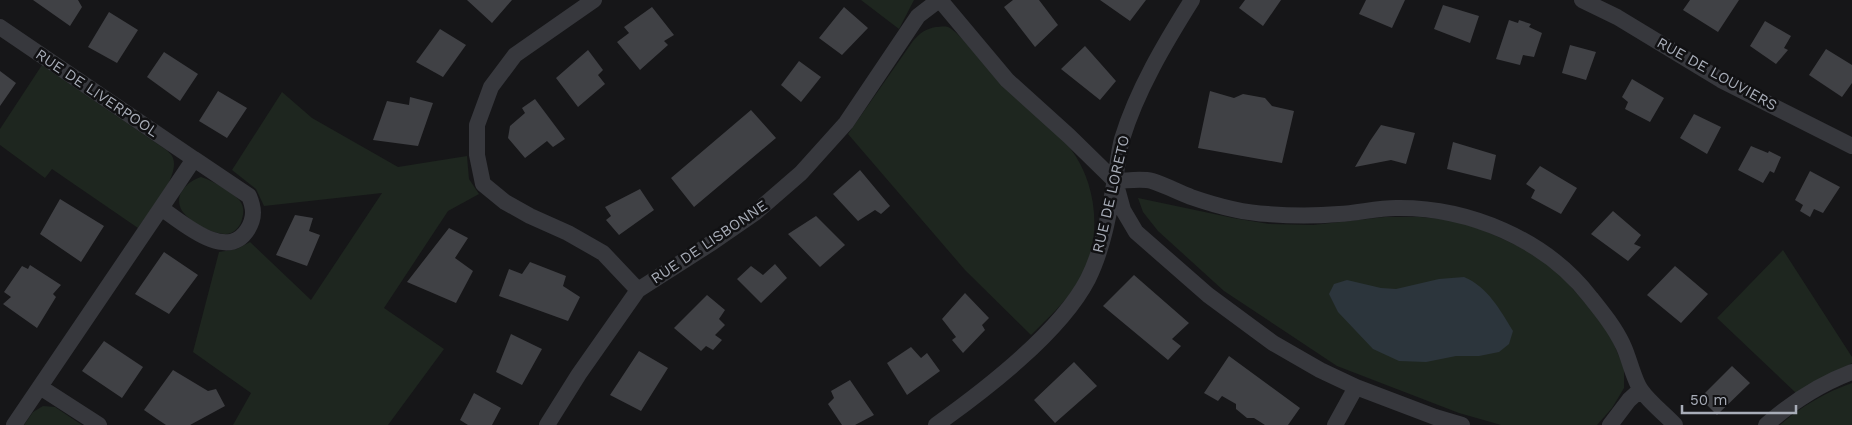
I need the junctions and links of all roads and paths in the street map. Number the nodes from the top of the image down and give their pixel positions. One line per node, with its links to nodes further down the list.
1 (594, 0): 10 (street)
2 (939, 0): 8 (street); 10 (street, RUE DE LISBONNE)
3 (1192, 0): 8 (street, RUE DE LORETO)
4 (1582, 0): 6 (street, RUE DE LOUVIERS)
5 (0, 27): 7 (street, RUE DE LIVERPOOL)
6 (1852, 146)
7 (194, 159): 9 (street); 9 (street, RUE DE LIVERPOOL)
8 (1114, 181): 13 (street); 14 (street); 18 (street, RUE DE LORETO)
9 (161, 208): 12 (street)
10 (638, 290): 17 (street, RUE DE LISBONNE)
11 (1852, 372): 23 (street)
12 (40, 387): 15 (street); 16 (street)
13 (1356, 387): 19 (street); 20 (street)
14 (1640, 390): 21 (street); 22 (street)
15 (14, 425)
16 (99, 425)
17 (548, 425)
18 (936, 425)
19 (1335, 425)
20 (1462, 425)
21 (1610, 425)
22 (1675, 425)
23 (1766, 425)

